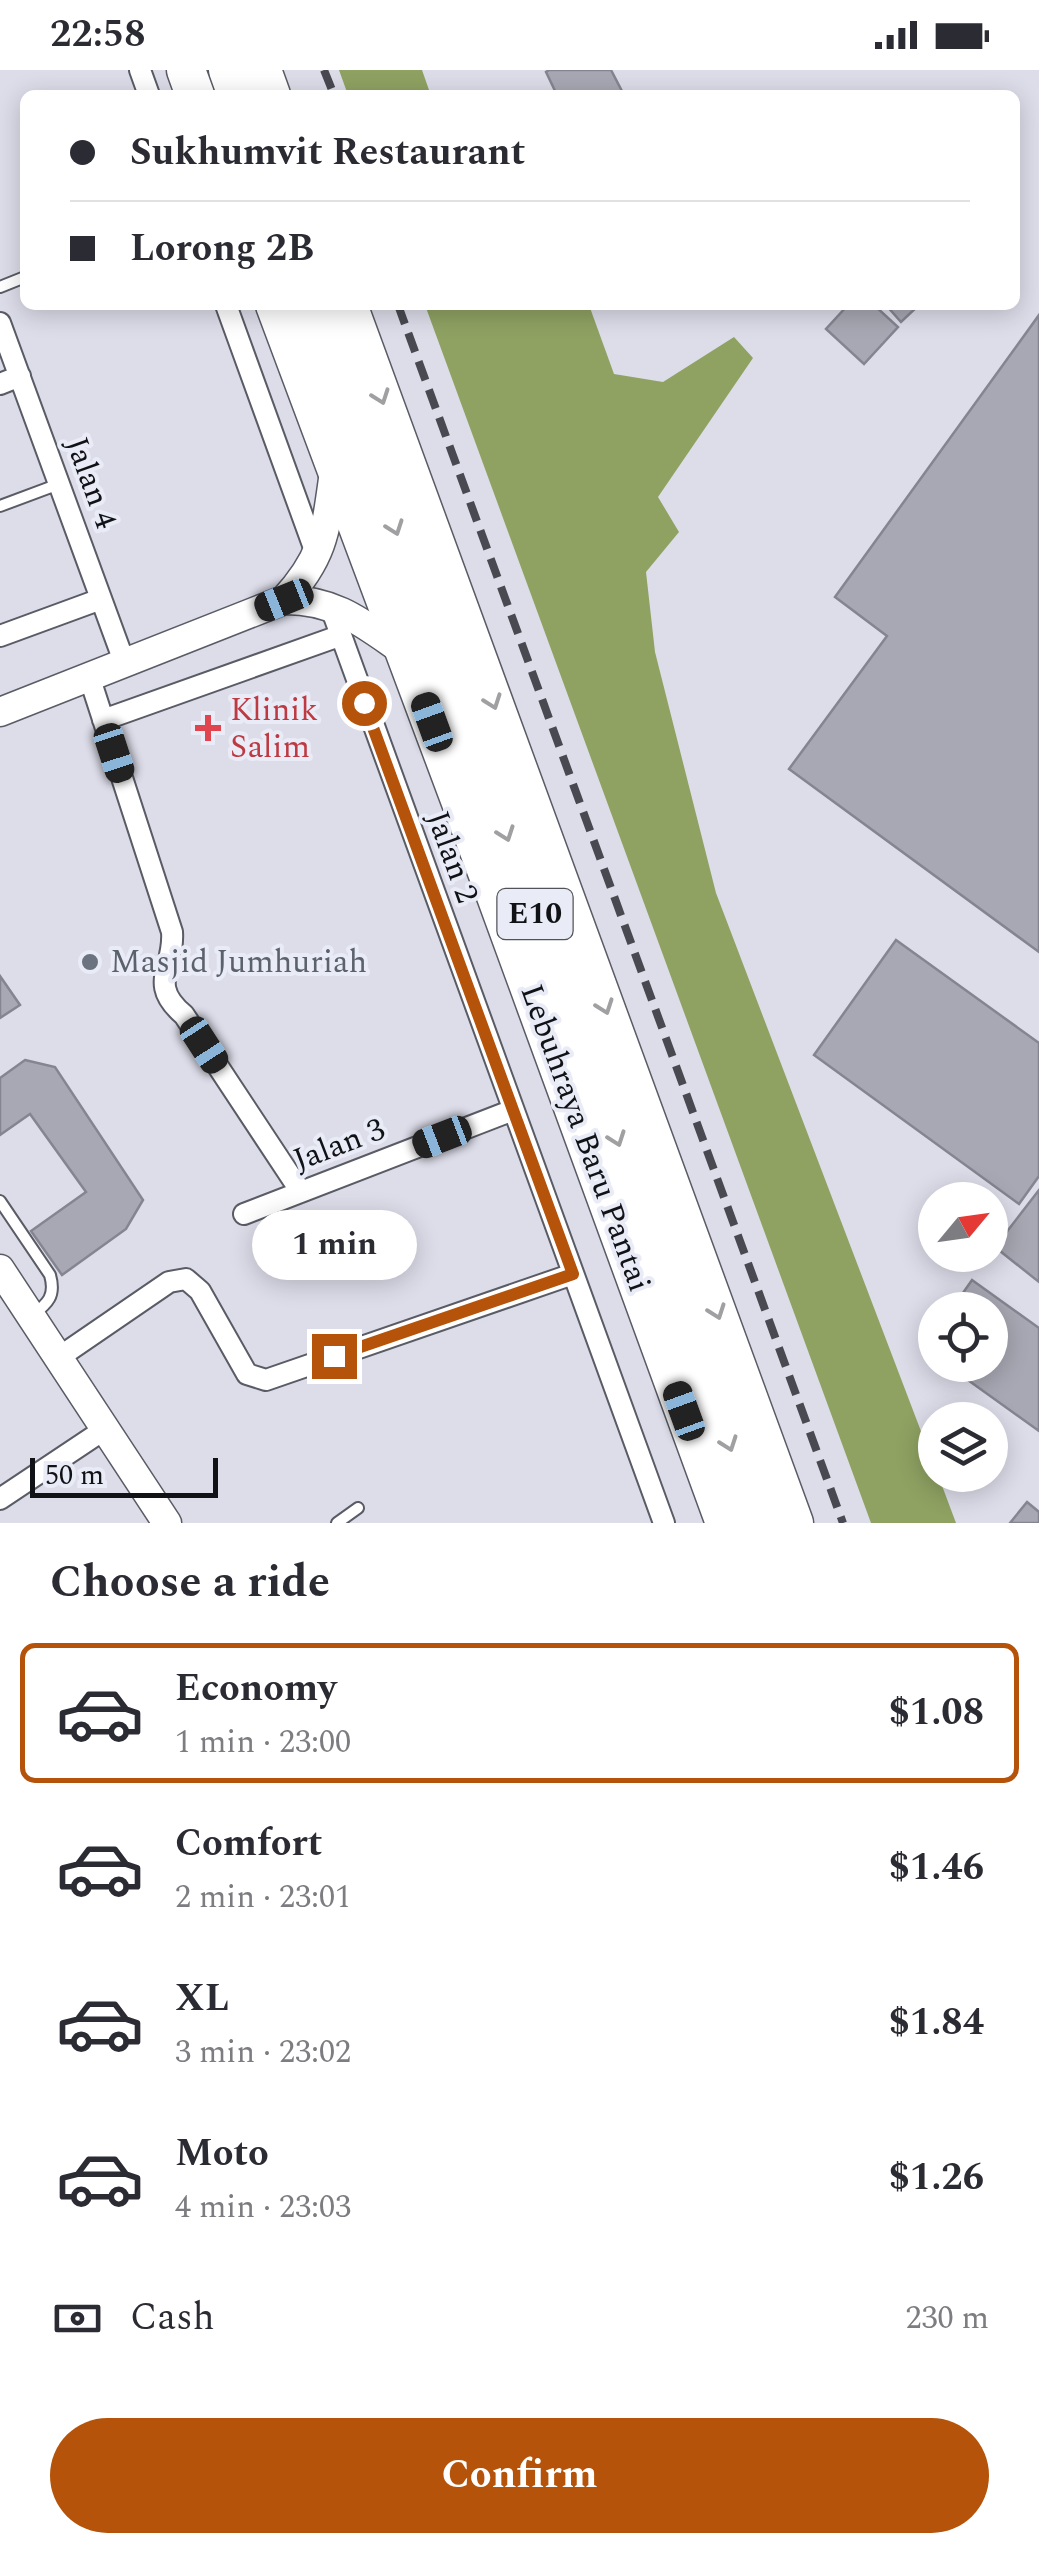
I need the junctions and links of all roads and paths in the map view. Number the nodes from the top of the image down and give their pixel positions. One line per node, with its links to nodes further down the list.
1 (228, 310): 10 (street)
2 (277, 310): 7 (highway, Lebuhraya Baru Pantai / E10)
3 (316, 310): 36 (highway, Lebuhraya Baru Pantai / E10, one-way to 36)
4 (350, 310): 37 (highway, one-way to 37)
5 (0, 322): 6 (street, Jalan 4)
6 (10, 380): 8 (street, Jalan 4)
7 (336, 463): 10 (street); 16 (highway, Lebuhraya Baru Pantai / E10)
8 (59, 484): 9 (lane); 11 (street, Jalan 4)
9 (0, 506)
10 (317, 556): 12 (street)
11 (102, 598): 14 (street); 17 (street, Jalan 4)
12 (284, 600): 13 (street); 17 (street)
13 (330, 605): 15 (street, Jalan 2); 16 (street)
14 (0, 636)
15 (339, 636): 20 (street); 21 (street, Jalan 2)
16 (406, 653): 35 (highway, Lebuhraya Baru Pantai / E10)
17 (126, 664): 18 (street)
18 (90, 679): 19 (street); 20 (street)
19 (0, 712)
20 (103, 720): 22 (street)
21 (513, 1110): 22 (street, Jalan 3); 26 (street, Jalan 2)
22 (300, 1192): 24 (street, Jalan 3)
23 (0, 1201): 27 (lane)
24 (244, 1214)
25 (0, 1269): 27 (street)
26 (573, 1274): 28 (street); 34 (street, Jalan 2)
27 (32, 1317): 28 (street)
28 (58, 1358): 29 (street)
29 (105, 1429): 30 (street); 32 (street)
30 (0, 1499)
31 (358, 1508): 33 (lane)
32 (168, 1523)
33 (337, 1523)
34 (664, 1523)
35 (725, 1523)
36 (758, 1523)
37 (794, 1523)

